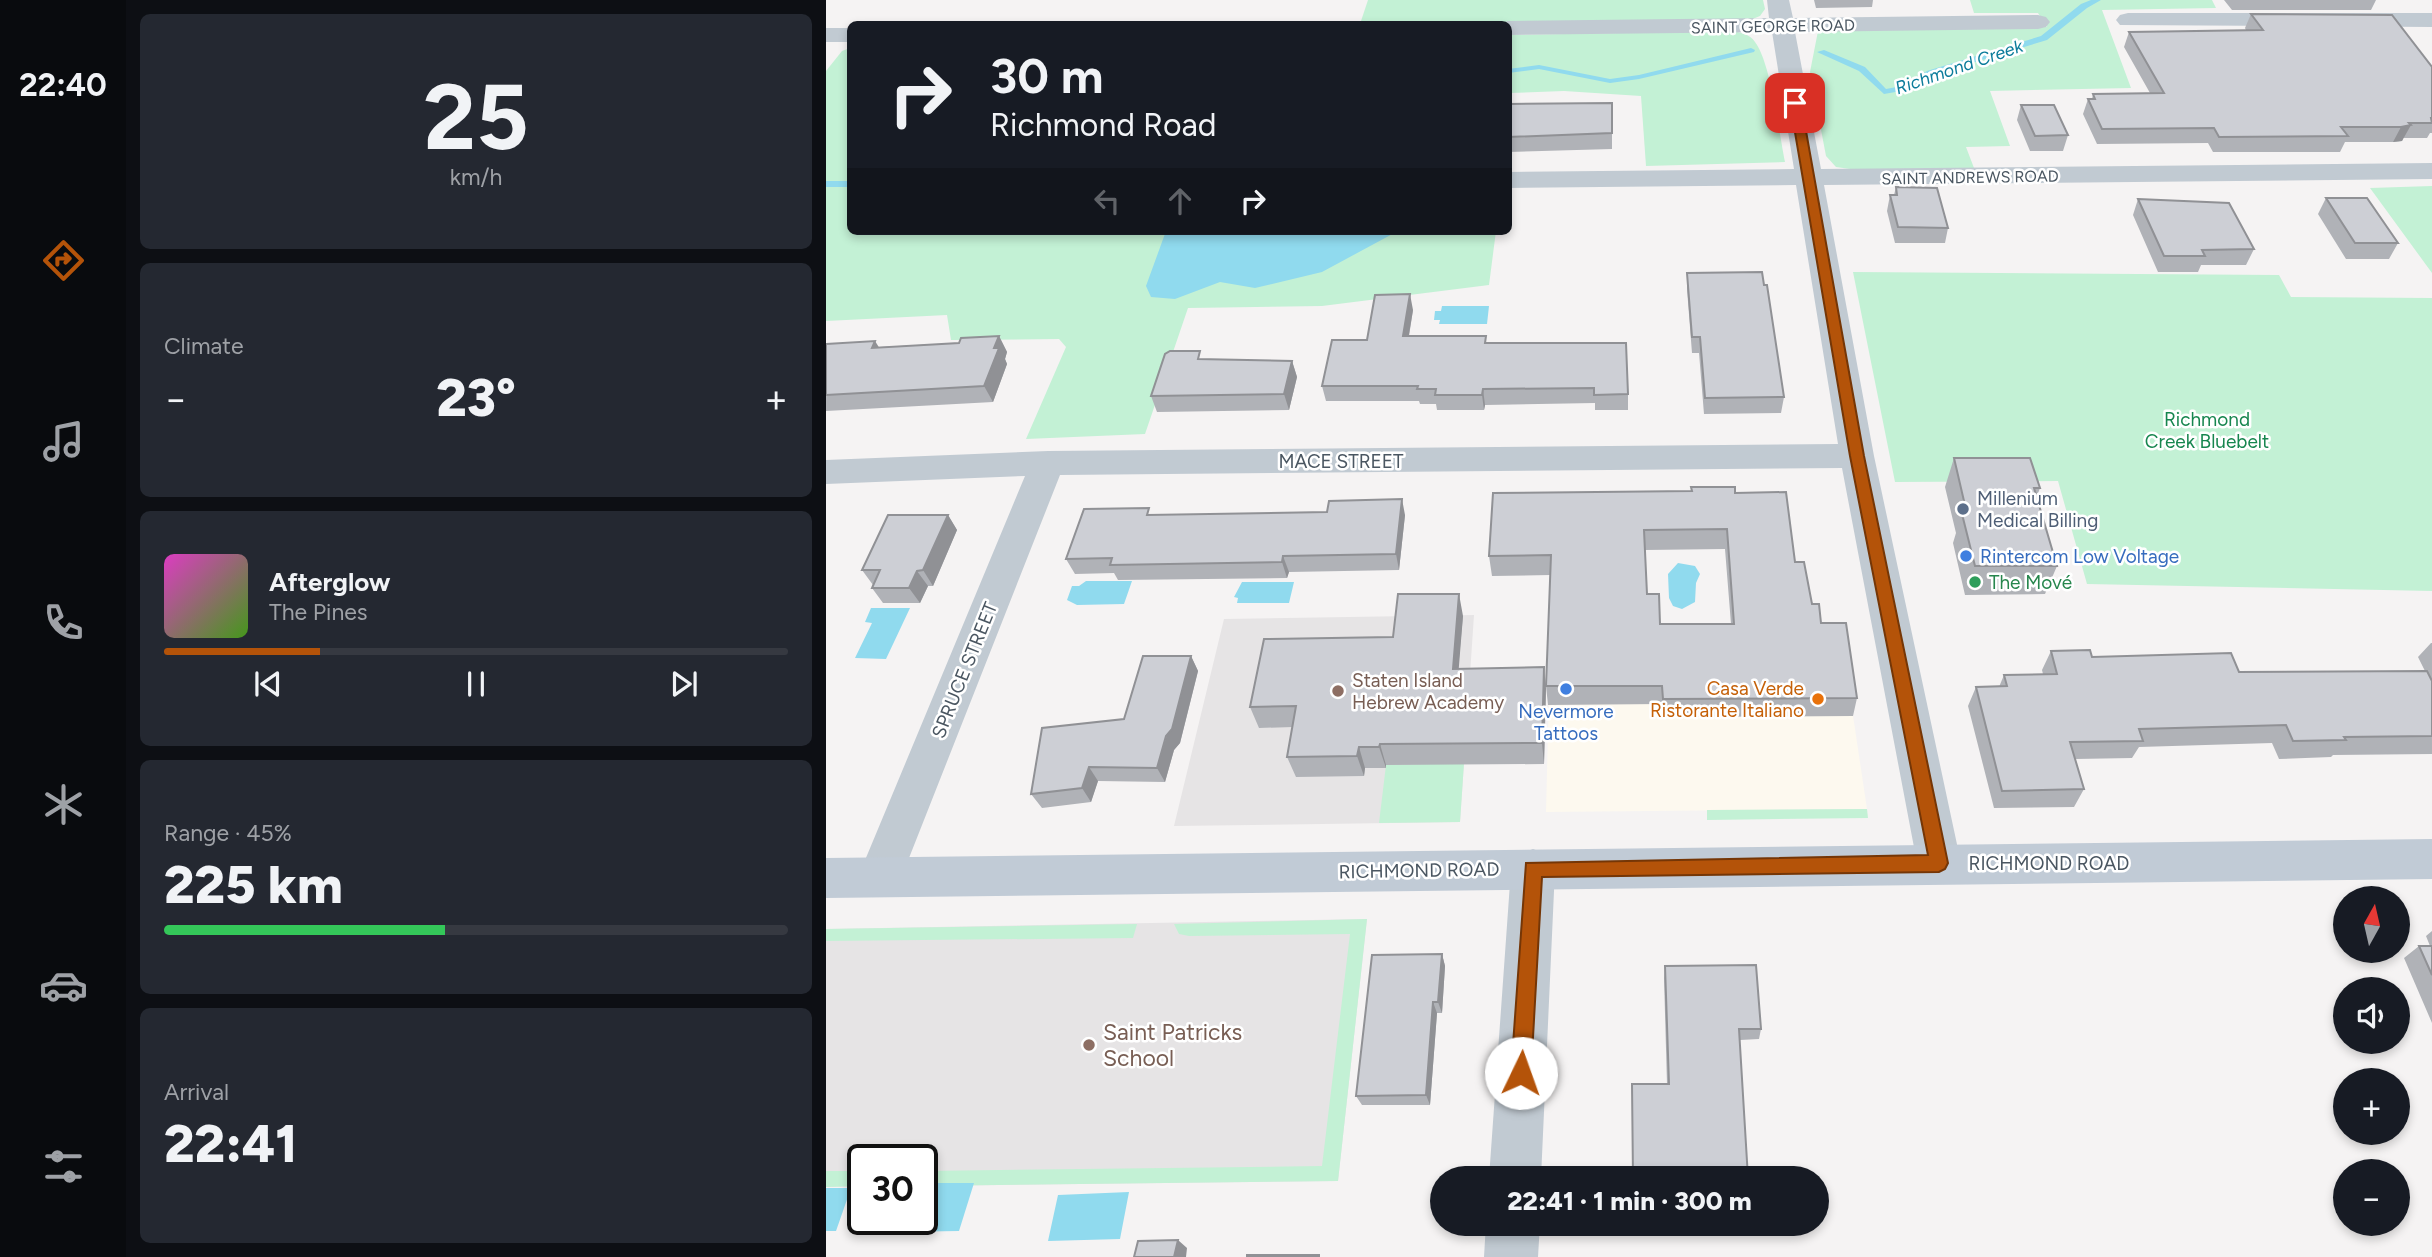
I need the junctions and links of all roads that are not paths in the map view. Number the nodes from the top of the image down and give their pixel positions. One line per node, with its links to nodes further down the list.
1 (2405, 0): 5 (street)
2 (1780, 13): 4 (street, SAINT GEORGE ROAD); 6 (street, SAINT GEORGE ROAD); 11 (street)
3 (2128, 20): 5 (street)
4 (2038, 22)
5 (2429, 24)
6 (1512, 28)
7 (847, 34): 8 (street)
8 (826, 35)
9 (2432, 172): 11 (street, SAINT ANDREWS ROAD)
10 (1512, 180): 11 (street, SAINT ANDREWS ROAD)
11 (1808, 180): 12 (street)
12 (1857, 456): 13 (street, MACE STREET); 16 (street)
13 (1048, 463): 14 (street, MACE STREET); 18 (street, SPRUCE STREET)
14 (826, 472)
15 (2432, 859): 16 (street, RICHMOND ROAD)
16 (1939, 863): 17 (street, RICHMOND ROAD)
17 (1533, 869): 18 (street, RICHMOND ROAD); 20 (street)
18 (880, 877): 19 (street, RICHMOND ROAD)
19 (826, 878)
20 (1516, 1166)
21 (1512, 1236): 22 (street)
22 (1511, 1257)

